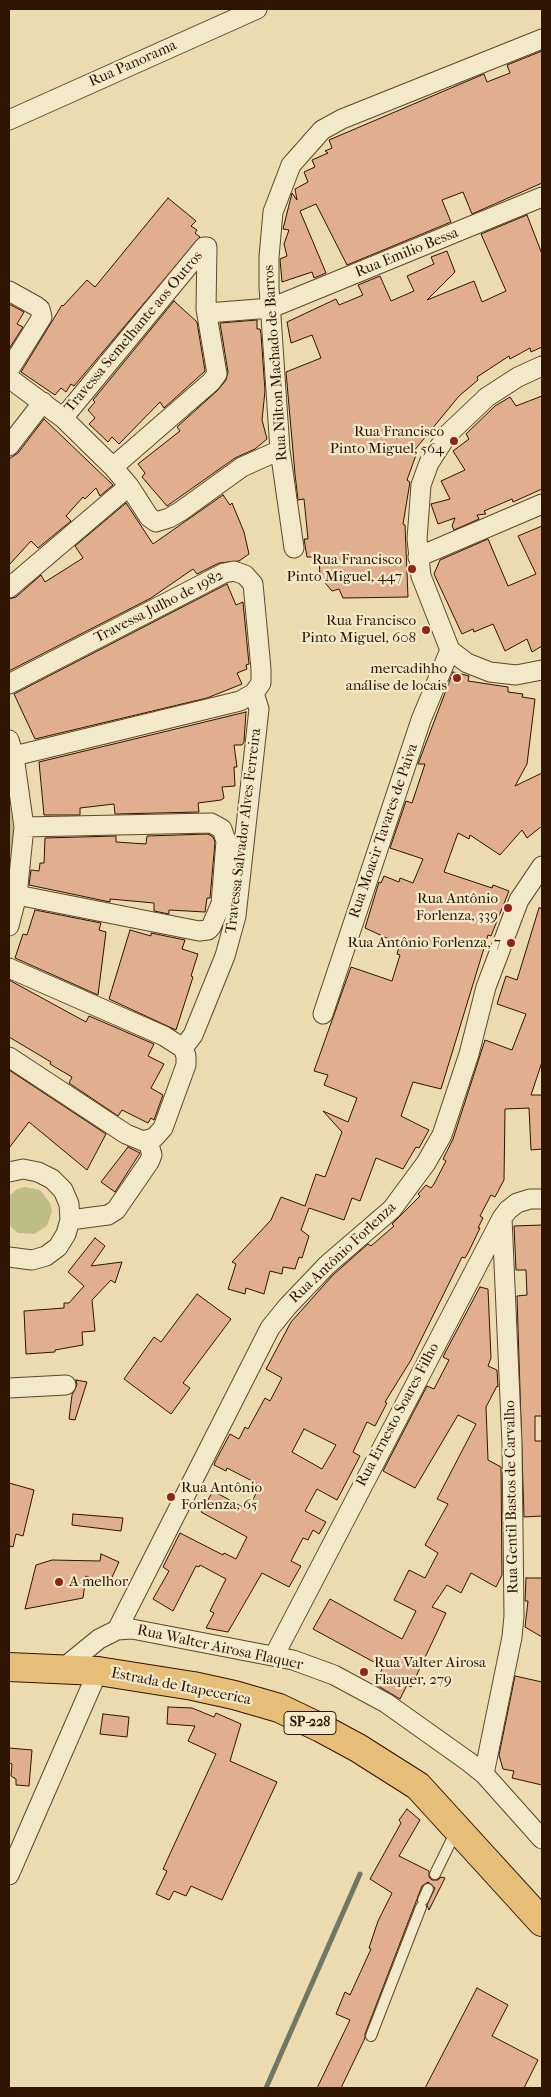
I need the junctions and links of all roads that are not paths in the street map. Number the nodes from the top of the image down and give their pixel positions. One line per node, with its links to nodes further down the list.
1 (258, 9): 3 (street, Rua Panorama)
2 (542, 38): 6 (street, Rua Nilton Machado de Barros)
3 (9, 120)
4 (542, 197): 6 (street, Rua Emilio Bessa)
5 (9, 291): 9 (street)
6 (271, 308): 7 (street, Rua Emilio Bessa); 14 (street, Rua Nilton Machado de Barros)
7 (207, 313): 12 (street, Travessa Semelhante aos Outros); 15 (street, Travessa Semelhante aos Outros)
8 (542, 366): 19 (street)
9 (9, 370)
10 (9, 378): 11 (street)
11 (43, 402): 12 (street); 13 (street)
12 (62, 418): 15 (street)
13 (9, 446)
14 (280, 450): 16 (street); 18 (street, Rua Nilton Machado de Barros)
15 (113, 467): 16 (street)
16 (129, 486): 20 (street)
17 (542, 504): 19 (street)
18 (294, 548)
19 (418, 557): 21 (street)
20 (9, 588)
21 (450, 650): 22 (street); 33 (street, Rua Moacir Tavares de Paiva)
22 (542, 670)
23 (9, 684): 24 (street, Travessa Julho de 1982)
24 (254, 693): 25 (street); 31 (street, Travessa Salvador Alves Ferreira)
25 (11, 748): 26 (street)
26 (24, 827): 28 (street); 30 (street, Travessa Salvador Alves Ferreira)
27 (542, 866): 44 (street, Rua Antônio Forlenza)
28 (18, 895): 29 (street); 30 (street, Travessa Salvador Alves Ferreira)
29 (9, 926)
30 (208, 930): 31 (street)
31 (226, 956): 34 (street, Travessa Salvador Alves Ferreira)
32 (9, 968): 34 (street)
33 (323, 1014)
34 (183, 1048): 36 (street)
35 (9, 1057): 36 (street)
36 (148, 1141): 40 (street)
37 (9, 1172): 40 (street)
38 (542, 1199): 39 (street, Rua Ernesto Soares Filho)
39 (502, 1218): 45 (street, Rua Ernesto Soares Filho); 49 (street, Rua Gentil Bastos de Carvalho)
40 (70, 1220): 41 (street)
41 (9, 1257)
42 (66, 1385): 43 (street)
43 (9, 1388)
44 (117, 1630): 45 (street, Rua Walter Airosa Flaquer); 47 (street, Rua Walter Airosa Flaquer)
45 (274, 1656): 49 (street, Rua Walter Airosa Flaquer)
46 (9, 1666): 47 (main road, Estrada de Itapecerica / SP-228)
47 (61, 1670): 48 (main road, Estrada de Itapecerica / SP-228)
48 (98, 1671): 50 (main road, Estrada de Itapecerica / SP-228); 53 (street)
49 (484, 1774): 51 (street, Rua Walter Airosa Flaquer)
50 (457, 1828): 52 (lane); 55 (main road, Estrada de Itapecerica / SP-228)
51 (542, 1839)
52 (435, 1874)
53 (9, 1875)
54 (428, 1889): 56 (lane)
55 (542, 1922)
56 (371, 2036)

